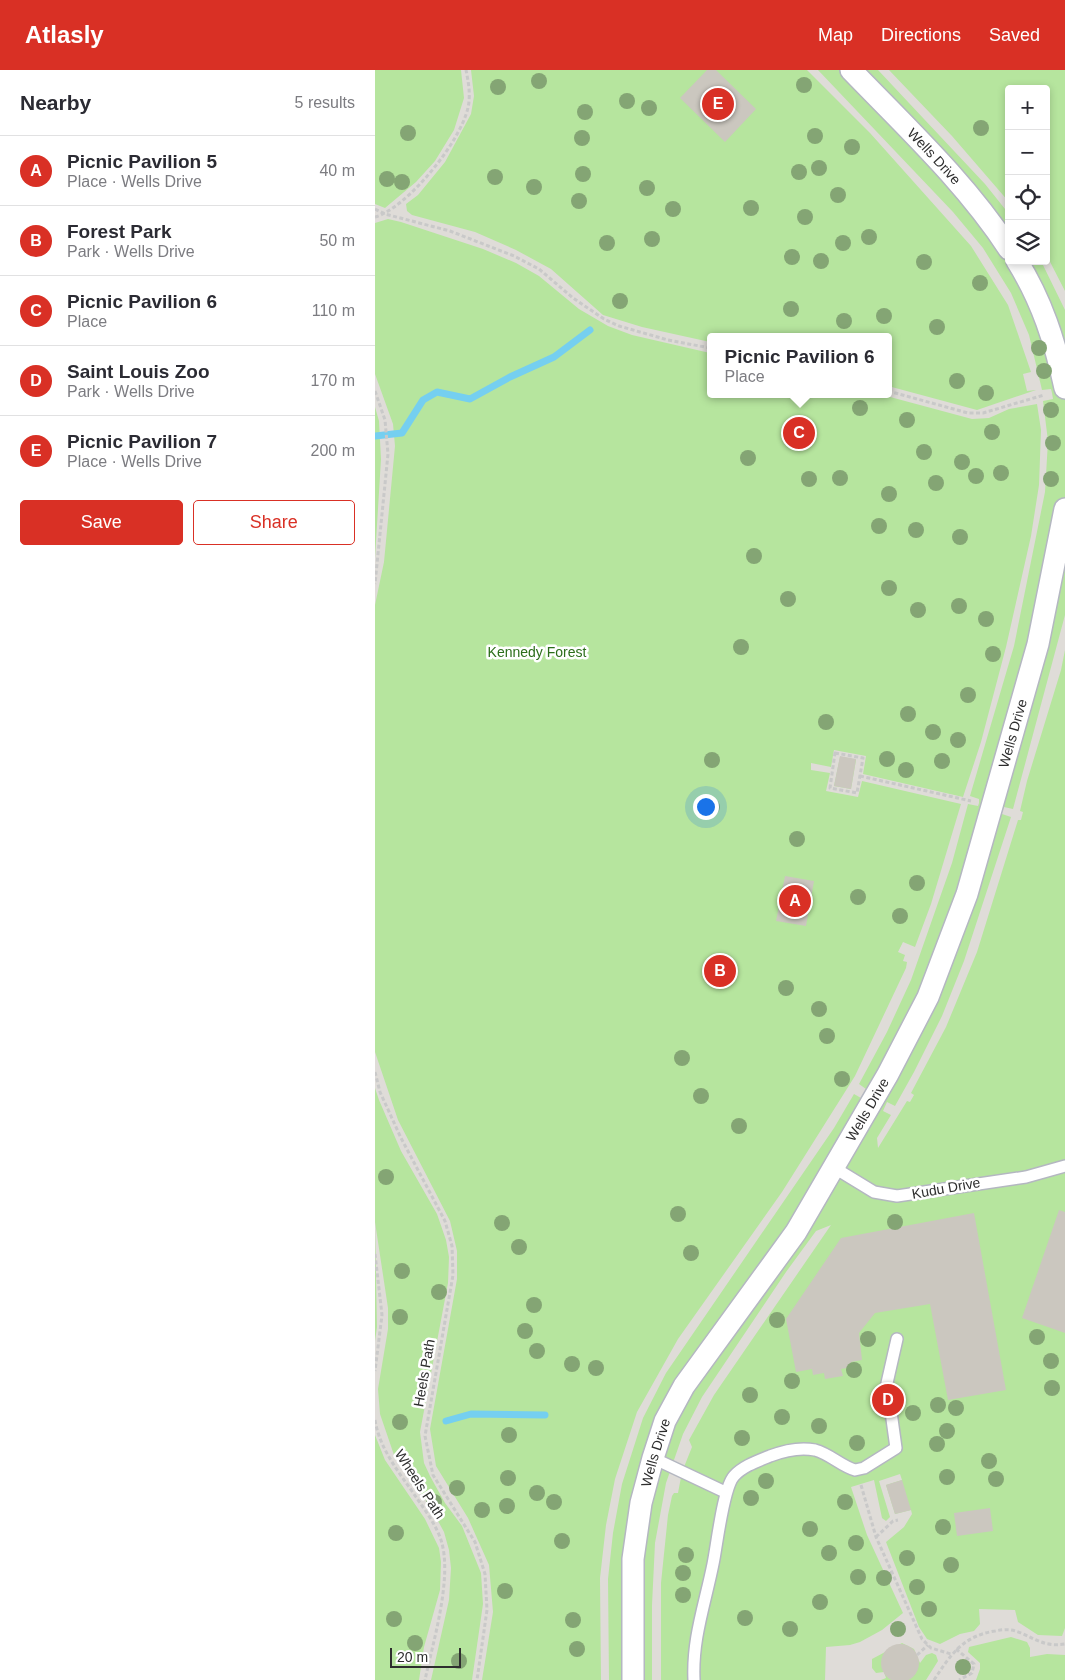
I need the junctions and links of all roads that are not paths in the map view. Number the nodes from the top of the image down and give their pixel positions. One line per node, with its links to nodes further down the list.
1 (851, 70): 2 (street, Wells Drive)
2 (1005, 243)
3 (1019, 265): 4 (street)
4 (1059, 391)
5 (1065, 509): 7 (street, Wells Drive)
6 (1065, 1166): 7 (lane, Kudu Drive)
7 (833, 1167): 9 (street, Wells Drive)
8 (897, 1339): 10 (lane)
9 (653, 1458): 10 (lane); 11 (street, Wells Drive)
10 (725, 1492): 12 (lane)
11 (633, 1680)
12 (694, 1680)

